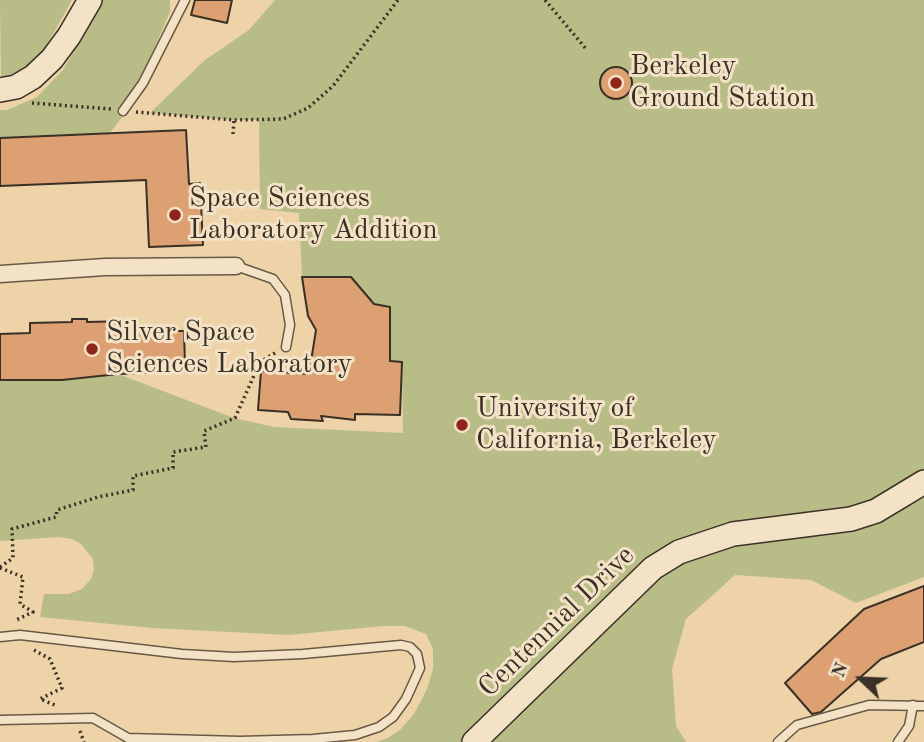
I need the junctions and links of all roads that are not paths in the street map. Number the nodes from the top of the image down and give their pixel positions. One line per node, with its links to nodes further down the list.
1 (90, 0): 3 (street)
2 (185, 0): 4 (lane)
3 (8, 88)
4 (123, 110)
5 (236, 266): 6 (street); 7 (lane)
6 (0, 274)
7 (286, 347)
8 (924, 482): 13 (street, Centennial Drive)
9 (0, 637): 12 (lane)
10 (913, 705): 11 (lane); 14 (lane); 15 (lane)
11 (924, 706)
12 (0, 720)
13 (474, 742)
14 (778, 742)
15 (898, 742)

